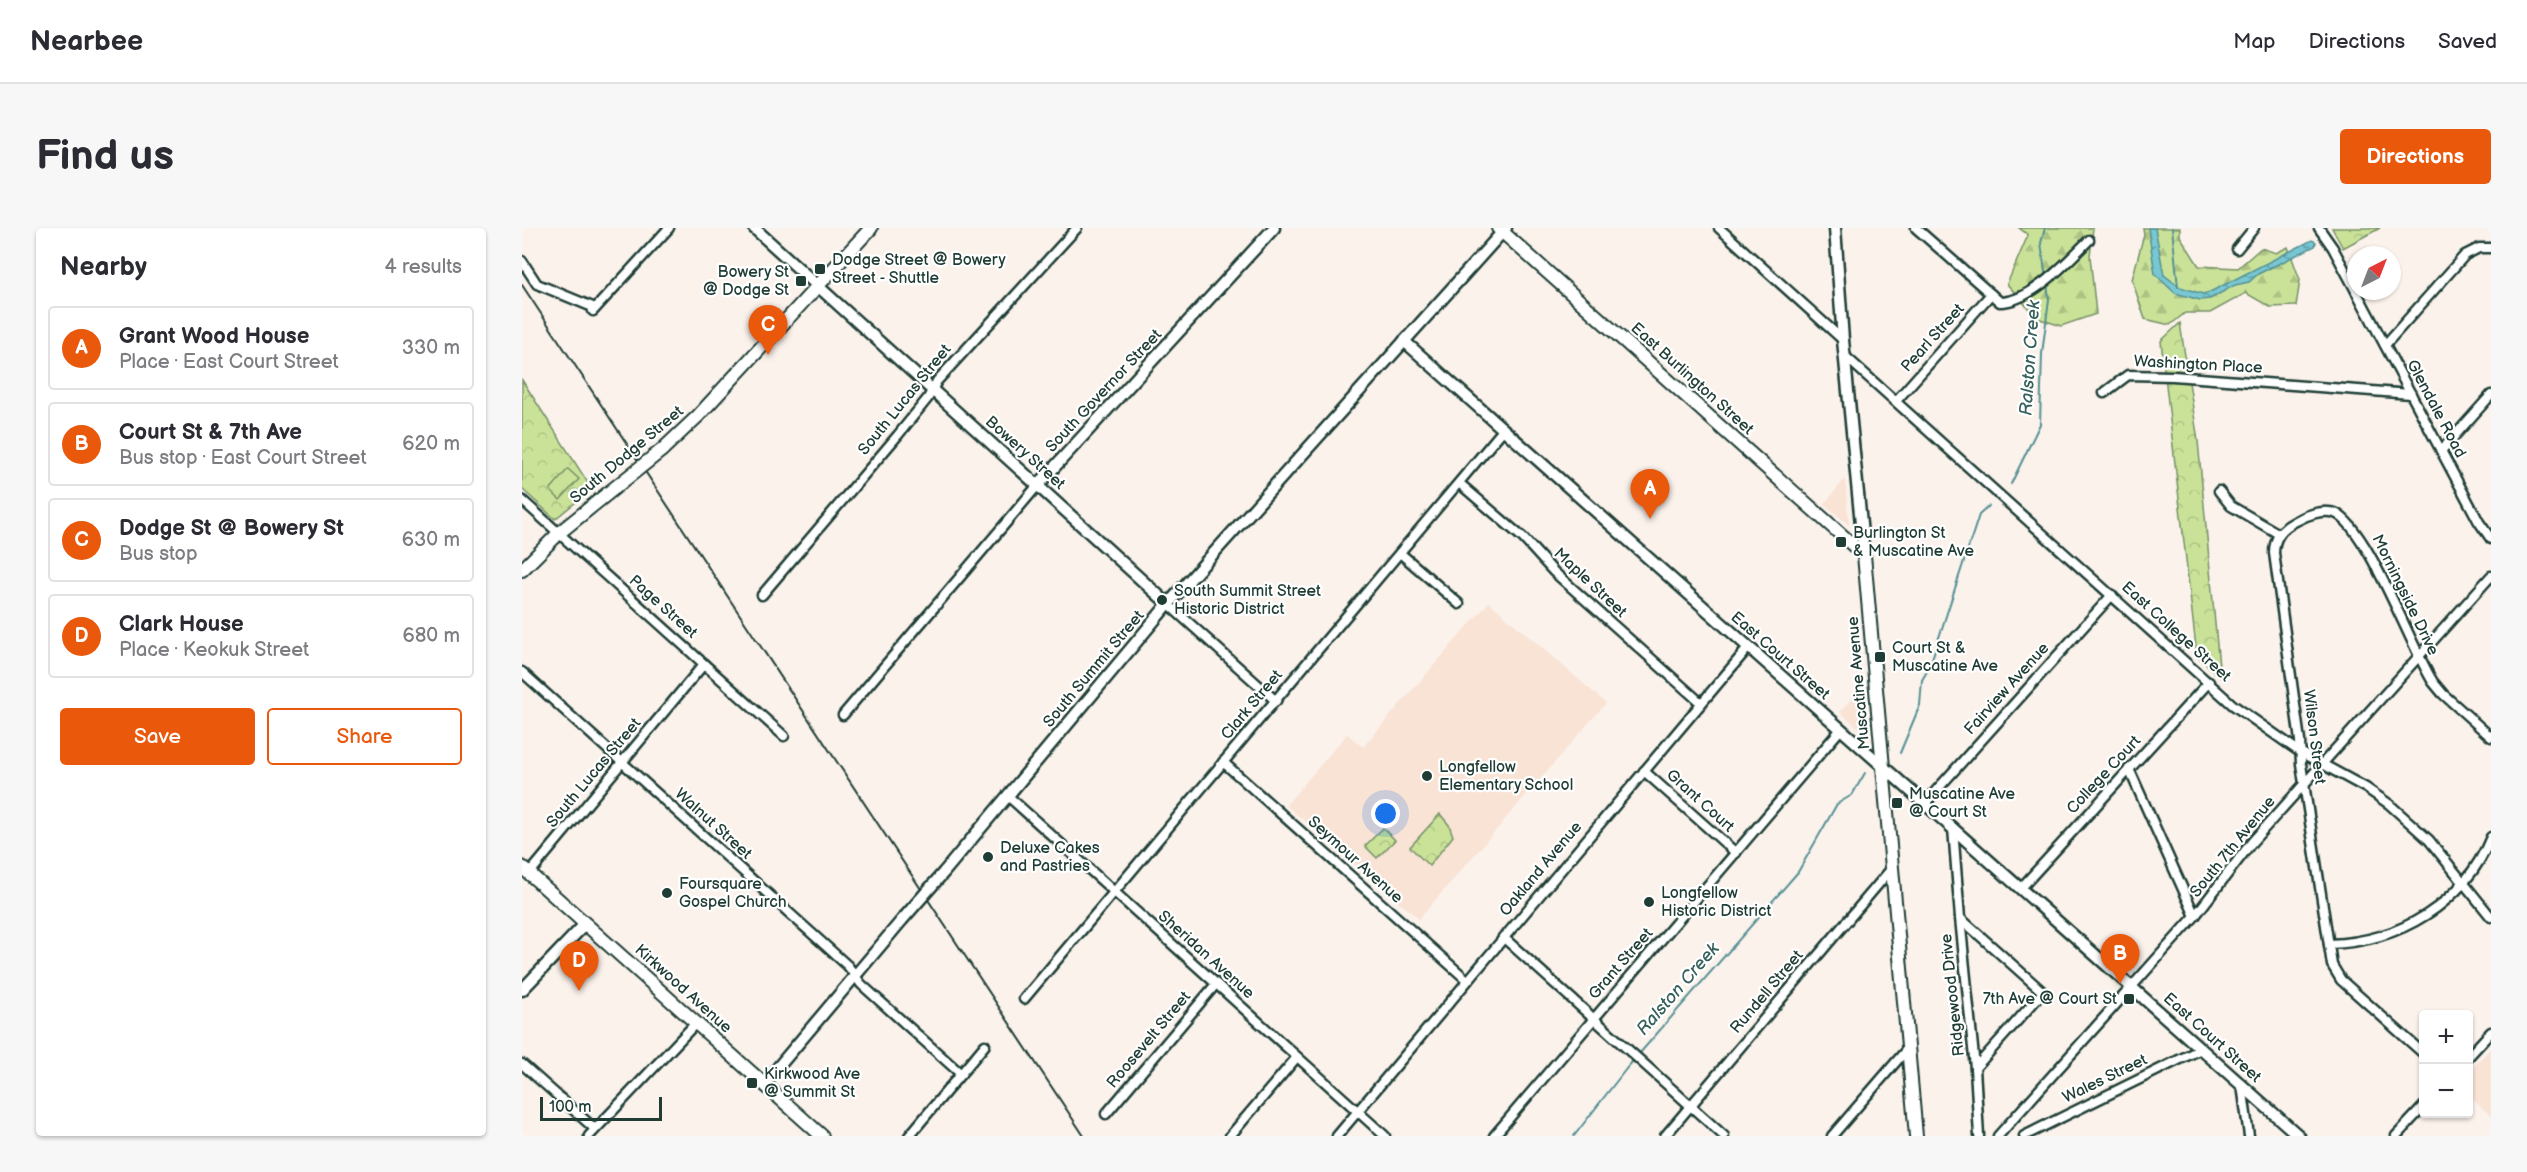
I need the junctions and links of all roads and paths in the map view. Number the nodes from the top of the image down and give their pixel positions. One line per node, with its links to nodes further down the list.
1 (669, 228): 15 (street)
2 (754, 228): 17 (street, Bowery Street)
3 (871, 228): 17 (main road, South Dodge Street)
4 (1077, 228): 24 (street, South Lucas Street)
5 (1274, 228): 32 (street, South Governor Street)
6 (1719, 228): 20 (street)
7 (1836, 228): 20 (street, Muscatine Avenue)
8 (1917, 228): 18 (street)
9 (2254, 228): 14 (street)
10 (2319, 228): 16 (street, Glendale Road)
11 (1502, 229): 21 (street, South Summit Street); 39 (main road, East Burlington Street)
12 (2089, 240): 18 (street)
13 (2491, 248): 22 (street)
14 (2237, 249)
15 (522, 261)
16 (2347, 274)
17 (818, 286): 24 (street, Bowery Street); 35 (main road, South Dodge Street, bridge)
18 (1991, 294): 28 (street, Pearl Street)
19 (2361, 300): 22 (street, Glendale Road)
20 (1843, 340): 23 (street, Muscatine Avenue)
21 (1404, 341): 29 (street, East Court Street); 44 (street, South Summit Street)
22 (2385, 345): 26 (street, Glendale Road)
23 (1846, 357): 28 (street, East College Street); 39 (street, Muscatine Avenue)
24 (932, 389): 32 (street, Bowery Street); 42 (street, South Lucas Street)
25 (2104, 393): 26 (street, Washington Place)
26 (2411, 394): 30 (street, Glendale Road)
27 (2491, 395): 30 (street)
28 (1896, 401): 43 (street, East College Street)
29 (1503, 430): 31 (street, Clark Street); 46 (street, East Court Street)
30 (2441, 451): 37 (street, Glendale Road)
31 (1459, 483): 38 (street, Clark Street); 52 (street, Maple Street)
32 (1038, 485): 44 (street, Bowery Street); 53 (street, South Governor Street)
33 (2219, 491): 36 (street)
34 (522, 500): 35 (street, Page Street)
35 (559, 533): 40 (main road, South Dodge Street); 48 (street, Page Street)
36 (2279, 534): 47 (street, Morningside Drive); 57 (street, Wilson Street)
37 (2491, 539)
38 (1400, 553): 45 (street); 51 (street, Clark Street)
39 (1864, 555): 61 (main road, Muscatine Avenue)
40 (522, 570)
41 (2491, 576): 47 (street, South 7th Avenue)
42 (762, 595)
43 (2112, 595): 50 (street, East College Street); 66 (street, Fairview Avenue)
44 (1168, 604): 51 (street, Bowery Street); 65 (street, South Summit Street)
45 (1459, 604)
46 (1748, 648): 52 (street, Oakland Avenue); 54 (street, East Court Street)
47 (2420, 657): 56 (street, Morningside Drive); 60 (street, South 7th Avenue)
48 (704, 664): 55 (street, Page Street); 58 (street, South Lucas Street)
49 (522, 672): 58 (street, Walnut Street)
50 (2210, 682): 57 (street, East College Street); 62 (street, College Court)
51 (1275, 700): 59 (street, Clark Street)
52 (1701, 703): 63 (street, Oakland Avenue)
53 (843, 715)
54 (1841, 729): 61 (street, East Court Street); 69 (street, Grant Street)
55 (784, 736)
56 (2491, 737)
57 (2300, 752): 60 (street, East College Street); 64 (street, Wilson Street)
58 (622, 762): 71 (street, South Lucas Street); 81 (street, Walnut Street)
59 (1224, 762): 74 (street, Clark Street); 82 (street, Seymour Avenue)
60 (2323, 764): 64 (street, South 7th Avenue); 72 (street, East College Street)
61 (1883, 766): 66 (street, East Court Street); 70 (main road, Muscatine Avenue)
62 (2130, 769): 73 (street, College Court); 75 (street)
63 (1644, 771): 69 (street, Grant Court); 79 (street, Oakland Avenue)
64 (2305, 784): 75 (street, South 7th Avenue); 80 (street, Wilson Street)
65 (1008, 796): 74 (street, Sheridan Avenue); 81 (street, South Summit Street, bridge)
66 (1925, 803): 67 (street, East Court Street)
67 (1953, 827): 73 (street, East Court Street); 77 (street, Ridgewood Drive)
68 (2491, 837): 72 (street)
69 (1736, 853): 87 (street, Grant Street)
70 (1892, 868): 91 (main road, Muscatine Avenue); 101 (street, Rundell Street)
71 (526, 870): 78 (main road, Kirkwood Avenue)
72 (2464, 883): 76 (street, East College Street); 80 (street)
73 (2021, 888): 84 (street, East Court Street)
74 (1115, 891): 83 (street, Sheridan Avenue); 86 (street, Clark Street)
75 (2195, 916): 84 (street, South 7th Avenue)
76 (2491, 917)
77 (1960, 918): 97 (street, Ridgewood Drive); 97 (street, Ridgewood Drive)
78 (585, 924): 85 (street); 88 (main road, Kirkwood Avenue)
79 (1503, 937): 82 (street, Oakland Avenue); 87 (street)
80 (2329, 944): 93 (street, Wilson Street)
81 (855, 976): 98 (street, Walnut Street); 99 (street, South Summit Street)
82 (1467, 980): 102 (street, Oakland Avenue)
83 (1216, 984): 95 (street, Sheridan Avenue); 104 (street, Roosevelt Street)
84 (2132, 987): 92 (street, East Court Street); 117 (street, South 7th Avenue)
85 (522, 990)
86 (1024, 999)
87 (1594, 1018): 101 (street); 111 (street, Grant Street)
88 (696, 1023): 99 (main road, Kirkwood Avenue); 105 (street)
89 (2491, 1032): 94 (street)
90 (985, 1045): 98 (street)
91 (1908, 1048): 114 (street); 115 (main road, Muscatine Avenue)
92 (2200, 1048): 100 (street, East Court Street); 118 (street, Wales Street)
93 (2419, 1050)
94 (2473, 1052)
95 (1297, 1057): 102 (street, Sheridan Avenue); 108 (street)
96 (522, 1064): 105 (street)
97 (1975, 1068): 116 (street, Ridgewood Drive)
98 (961, 1074): 107 (street)
99 (764, 1084): 106 (main road, Kirkwood Avenue)
100 (2242, 1085): 119 (street); 120 (street, East Court Street)
101 (1691, 1105): 112 (street, Rundell Street); 113 (street)
102 (1356, 1110): 109 (street, Oakland Avenue); 110 (street, Sheridan Avenue)
103 (2419, 1111): 121 (street)
104 (1106, 1114)
105 (592, 1132)
106 (822, 1136)
107 (909, 1136)
108 (1230, 1136)
109 (1336, 1136)
110 (1385, 1136)
111 (1494, 1136)
112 (1665, 1136)
113 (1724, 1136)
114 (1832, 1136)
115 (1916, 1136)
116 (1980, 1136)
117 (1998, 1136)
118 (2024, 1136)
119 (2249, 1136)
120 (2299, 1136)
121 (2396, 1136)

